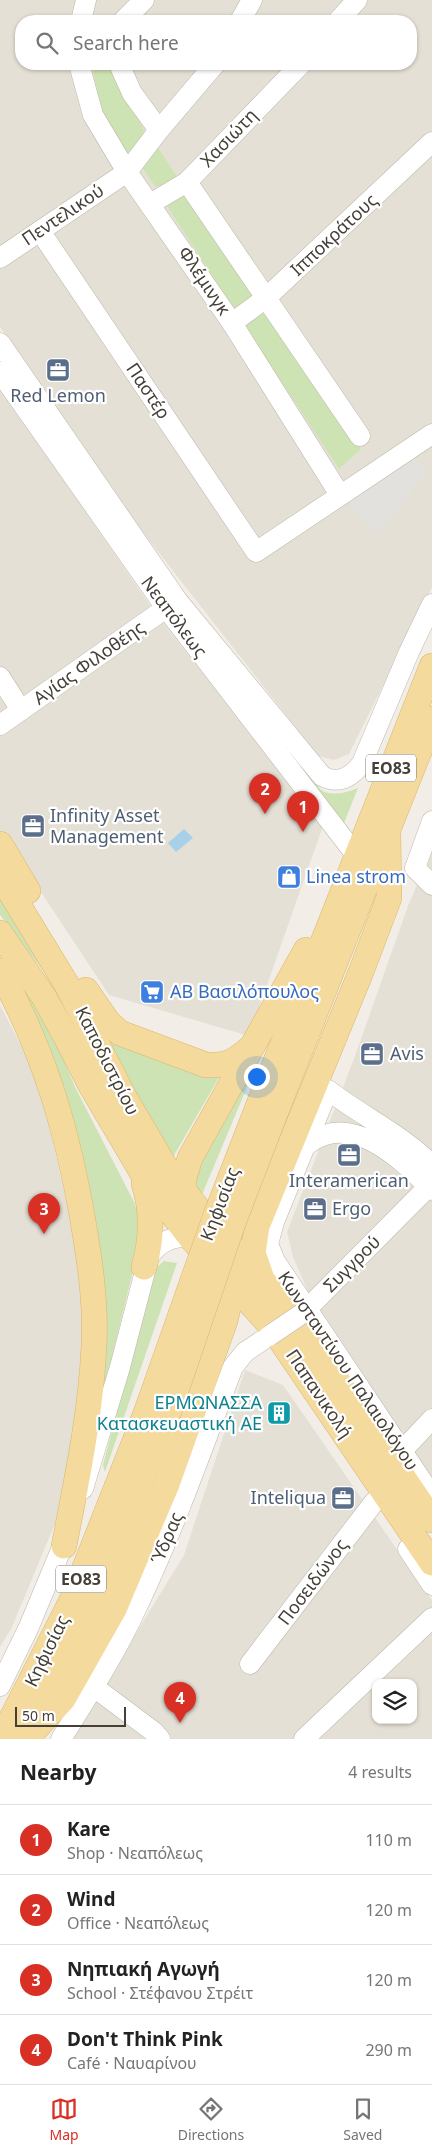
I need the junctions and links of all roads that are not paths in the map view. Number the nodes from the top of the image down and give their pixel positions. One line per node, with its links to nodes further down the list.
1 (86, 0): 5 (street)
2 (144, 0): 6 (street)
3 (252, 0): 7 (street)
4 (357, 0): 8 (street)
5 (82, 15)
6 (129, 15)
7 (243, 15)
8 (343, 15)
9 (81, 70): 15 (street, Φλέμινγκ)
10 (122, 70): 13 (street)
11 (210, 70): 13 (street, Πεντελικού)
12 (294, 70): 16 (street, Χασιώτη)
13 (158, 130): 15 (street, Πεντελικού)
14 (432, 142): 20 (street, Ιπποκράτους)
15 (127, 172): 17 (street, Φλέμινγκ); 18 (street, Πεντελικού)
16 (187, 182): 17 (street, Χασιώτη); 20 (street)
17 (150, 204): 21 (street, Φλέμινγκ)
18 (40, 231): 19 (street, Πεντελικού); 26 (street, Παστέρ)
19 (0, 258)
20 (266, 298): 21 (street, Ιπποκράτους); 25 (street)
21 (232, 322): 26 (street, Φλέμινγκ)
22 (0, 343): 27 (street, Νεαπόλεως)
23 (0, 372): 27 (street, Νεαπόλεως)
24 (432, 434): 26 (street)
25 (360, 436)
26 (340, 495)
27 (172, 604): 28 (street, Νεαπόλεως); 31 (street, Αγίας Φιλοθέης); 37 (street, Νεαπόλεως)
28 (432, 604)
29 (432, 666): 37 (main road, Κηφισίας / ΕΟ83)
30 (0, 677): 31 (street)
31 (22, 710): 33 (street, Αγίας Φιλοθέης)
32 (432, 719): 35 (main road, Κηφισίας / ΕΟ83)
33 (0, 725)
34 (432, 821): 39 (street)
35 (388, 831): 42 (main road); 45 (main road, Κηφισίας / ΕΟ83)
36 (0, 844): 43 (main road)
37 (353, 865): 43 (main road); 45 (main road, Κηφισίας / ΕΟ83)
38 (0, 875): 50 (main road, Καποδιστρίου)
39 (432, 885)
40 (0, 933): 47 (main road, Καποδιστρίου)
41 (0, 972): 66 (main road)
42 (361, 972): 44 (main road); 51 (main road)
43 (251, 1048): 50 (main road)
44 (328, 1090): 46 (street); 48 (street)
45 (269, 1103): 60 (main road, Κηφισίας / ΕΟ83, bridge)
46 (308, 1144): 49 (street); 51 (street)
47 (134, 1161): 52 (main road, Καποδιστρίου); 54 (main road)
48 (432, 1166)
49 (431, 1187): 57 (street, Συγγρού)
50 (182, 1189): 52 (main road); 53 (main road, Καποδιστρίου)
51 (262, 1235): 53 (main road); 55 (main road); 57 (street, Κωνσταντίνου Παλαιολόγου)
52 (190, 1237): 53 (main road); 54 (street); 56 (main road, Παπανικολή)
53 (225, 1240): 55 (main road, Κωνσταντίνου Παλαιολόγου); 56 (main road)
54 (144, 1267): 66 (street)
55 (262, 1278): 65 (main road, Κωνσταντίνου Παλαιολόγου)
56 (233, 1282): 58 (main road, Παπανικολή); 59 (main road)
57 (305, 1311): 58 (street, Συγγρού, bridge); 62 (street, Κωνσταντίνου Παλαιολόγου)
58 (268, 1333): 59 (main road); 64 (street, Παπανικολή); 67 (main road, Παπανικολή); 72 (street, Ύδρας)
59 (221, 1334): 75 (main road)
60 (156, 1417): 74 (main road, Κηφισίας / ΕΟ83); 75 (main road, Κηφισίας / ΕΟ83)
61 (432, 1419): 62 (street)
62 (402, 1452): 63 (street, Κωνσταντίνου Παλαιολόγου)
63 (432, 1496)
64 (375, 1501): 68 (street, Παπανικολή); 70 (street, Ποσειδώνος)
65 (432, 1520)
66 (64, 1546): 71 (street)
67 (432, 1563)
68 (432, 1585)
69 (432, 1618): 73 (street)
70 (250, 1664)
71 (0, 1686)
72 (94, 1687): 76 (street, Ύδρας); 77 (street)
73 (306, 1738)
74 (1, 1739)
75 (26, 1739)
76 (61, 1739)
77 (160, 1739)

